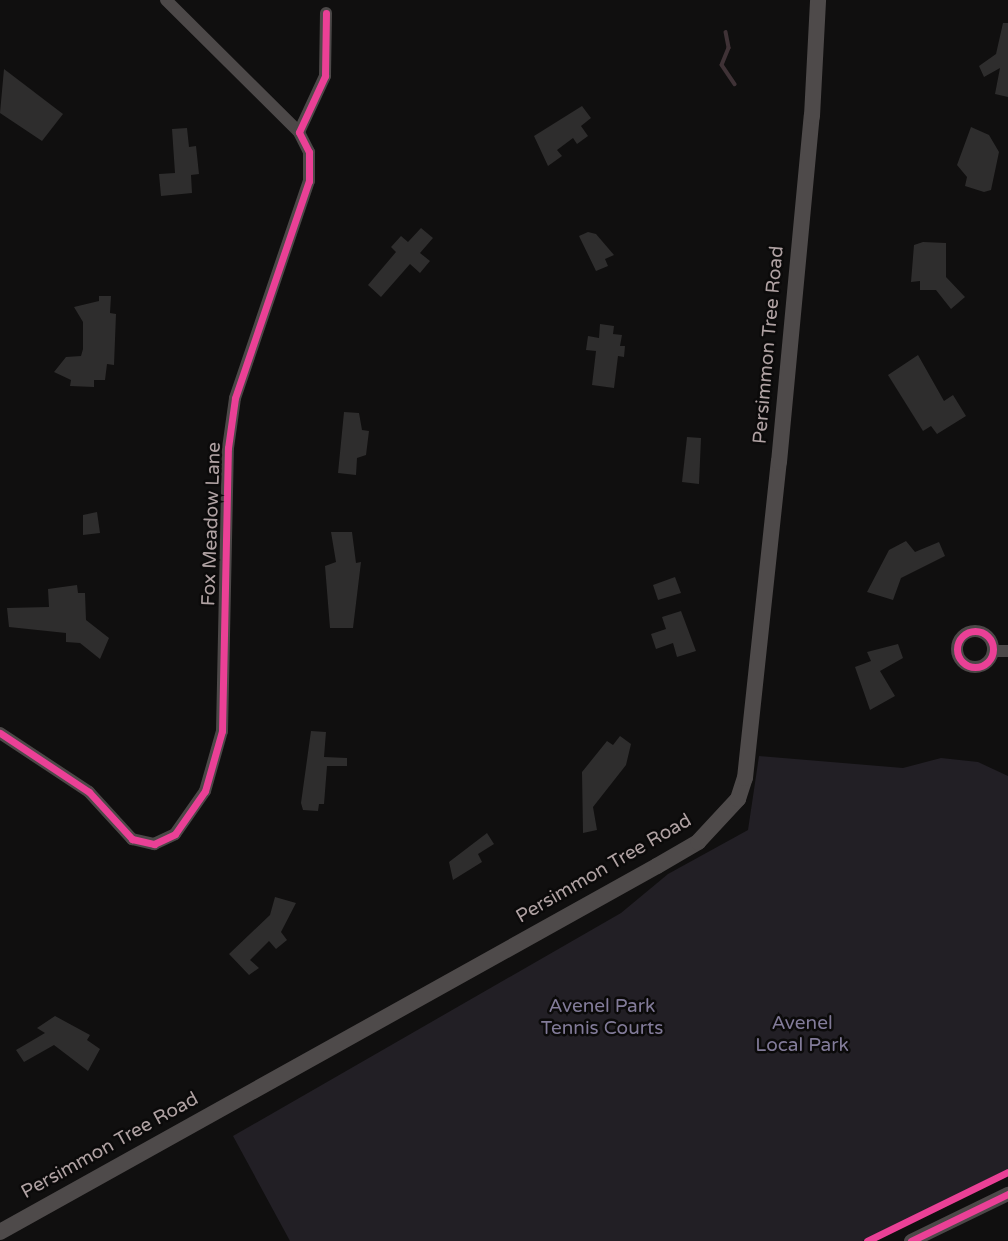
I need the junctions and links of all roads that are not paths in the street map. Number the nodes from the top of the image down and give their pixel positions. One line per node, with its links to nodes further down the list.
1 (166, 0): 4 (street)
2 (818, 0): 9 (main road, Persimmon Tree Road)
3 (326, 12): 4 (street)
4 (299, 132): 7 (street, Fox Meadow Lane)
5 (993, 651): 6 (street)
6 (1008, 651)
7 (0, 733)
8 (1008, 1194): 10 (street)
9 (0, 1232)
10 (911, 1241)

